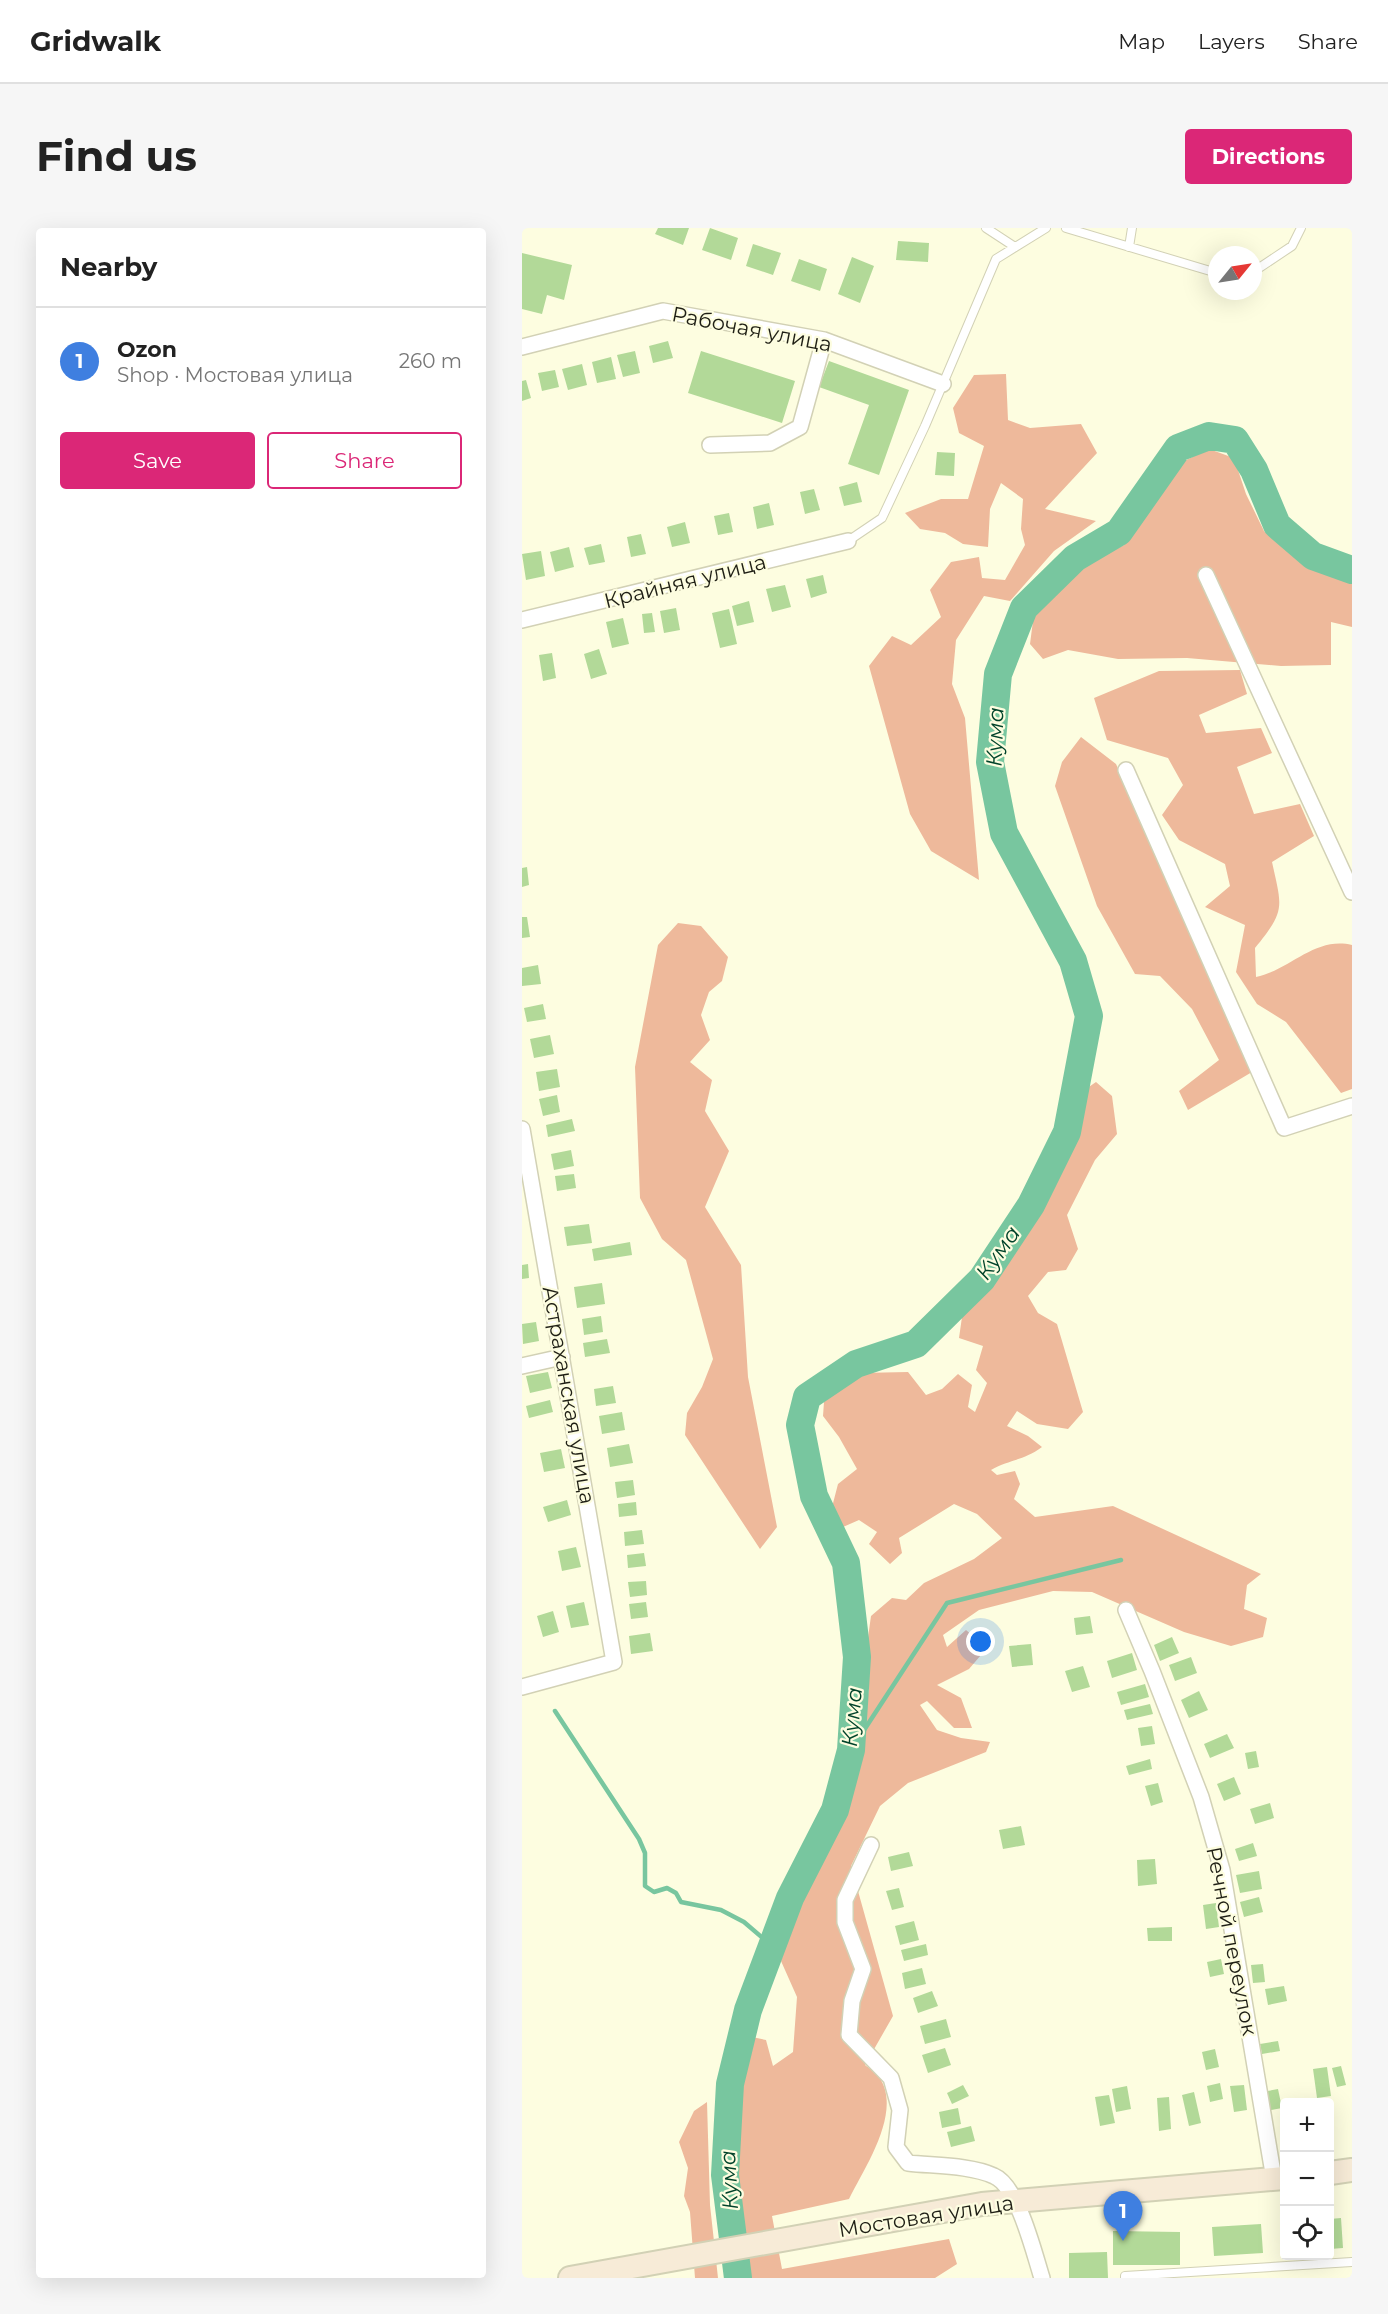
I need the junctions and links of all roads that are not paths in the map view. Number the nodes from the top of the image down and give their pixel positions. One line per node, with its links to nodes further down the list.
1 (986, 228): 6 (lane)
2 (1046, 228): 6 (lane)
3 (1066, 228): 7 (lane)
4 (1131, 228): 7 (lane)
5 (1301, 228): 8 (lane)
6 (1015, 247): 12 (lane)
7 (1130, 247): 9 (lane)
8 (1262, 266)
9 (1208, 270)
10 (824, 340): 11 (street, Рабочая улица); 12 (street, Рабочая улица); 13 (street)
11 (522, 347)
12 (943, 384): 14 (lane)
13 (710, 445)
14 (848, 541): 16 (street, Крайняя улица)
15 (1206, 575): 18 (street)
16 (522, 620)
17 (1126, 770): 19 (street)
18 (1352, 892)
19 (1352, 1106)
20 (522, 1129): 21 (street, Астраханская улица)
21 (526, 1172): 22 (street, Астраханская улица)
22 (562, 1356): 23 (street); 25 (street, Астраханская улица)
23 (522, 1366)
24 (1126, 1610): 29 (street, Речной переулок)
25 (522, 1688)
26 (871, 1845): 30 (street)
27 (1352, 2170): 28 (main road)
28 (1334, 2172)
29 (1279, 2178): 30 (main road, Мостовая улица)
30 (1017, 2201): 32 (main road, Мостовая улица); 33 (street)
31 (1352, 2262): 34 (lane)
32 (570, 2278)
33 (1042, 2278)
34 (1125, 2278)

